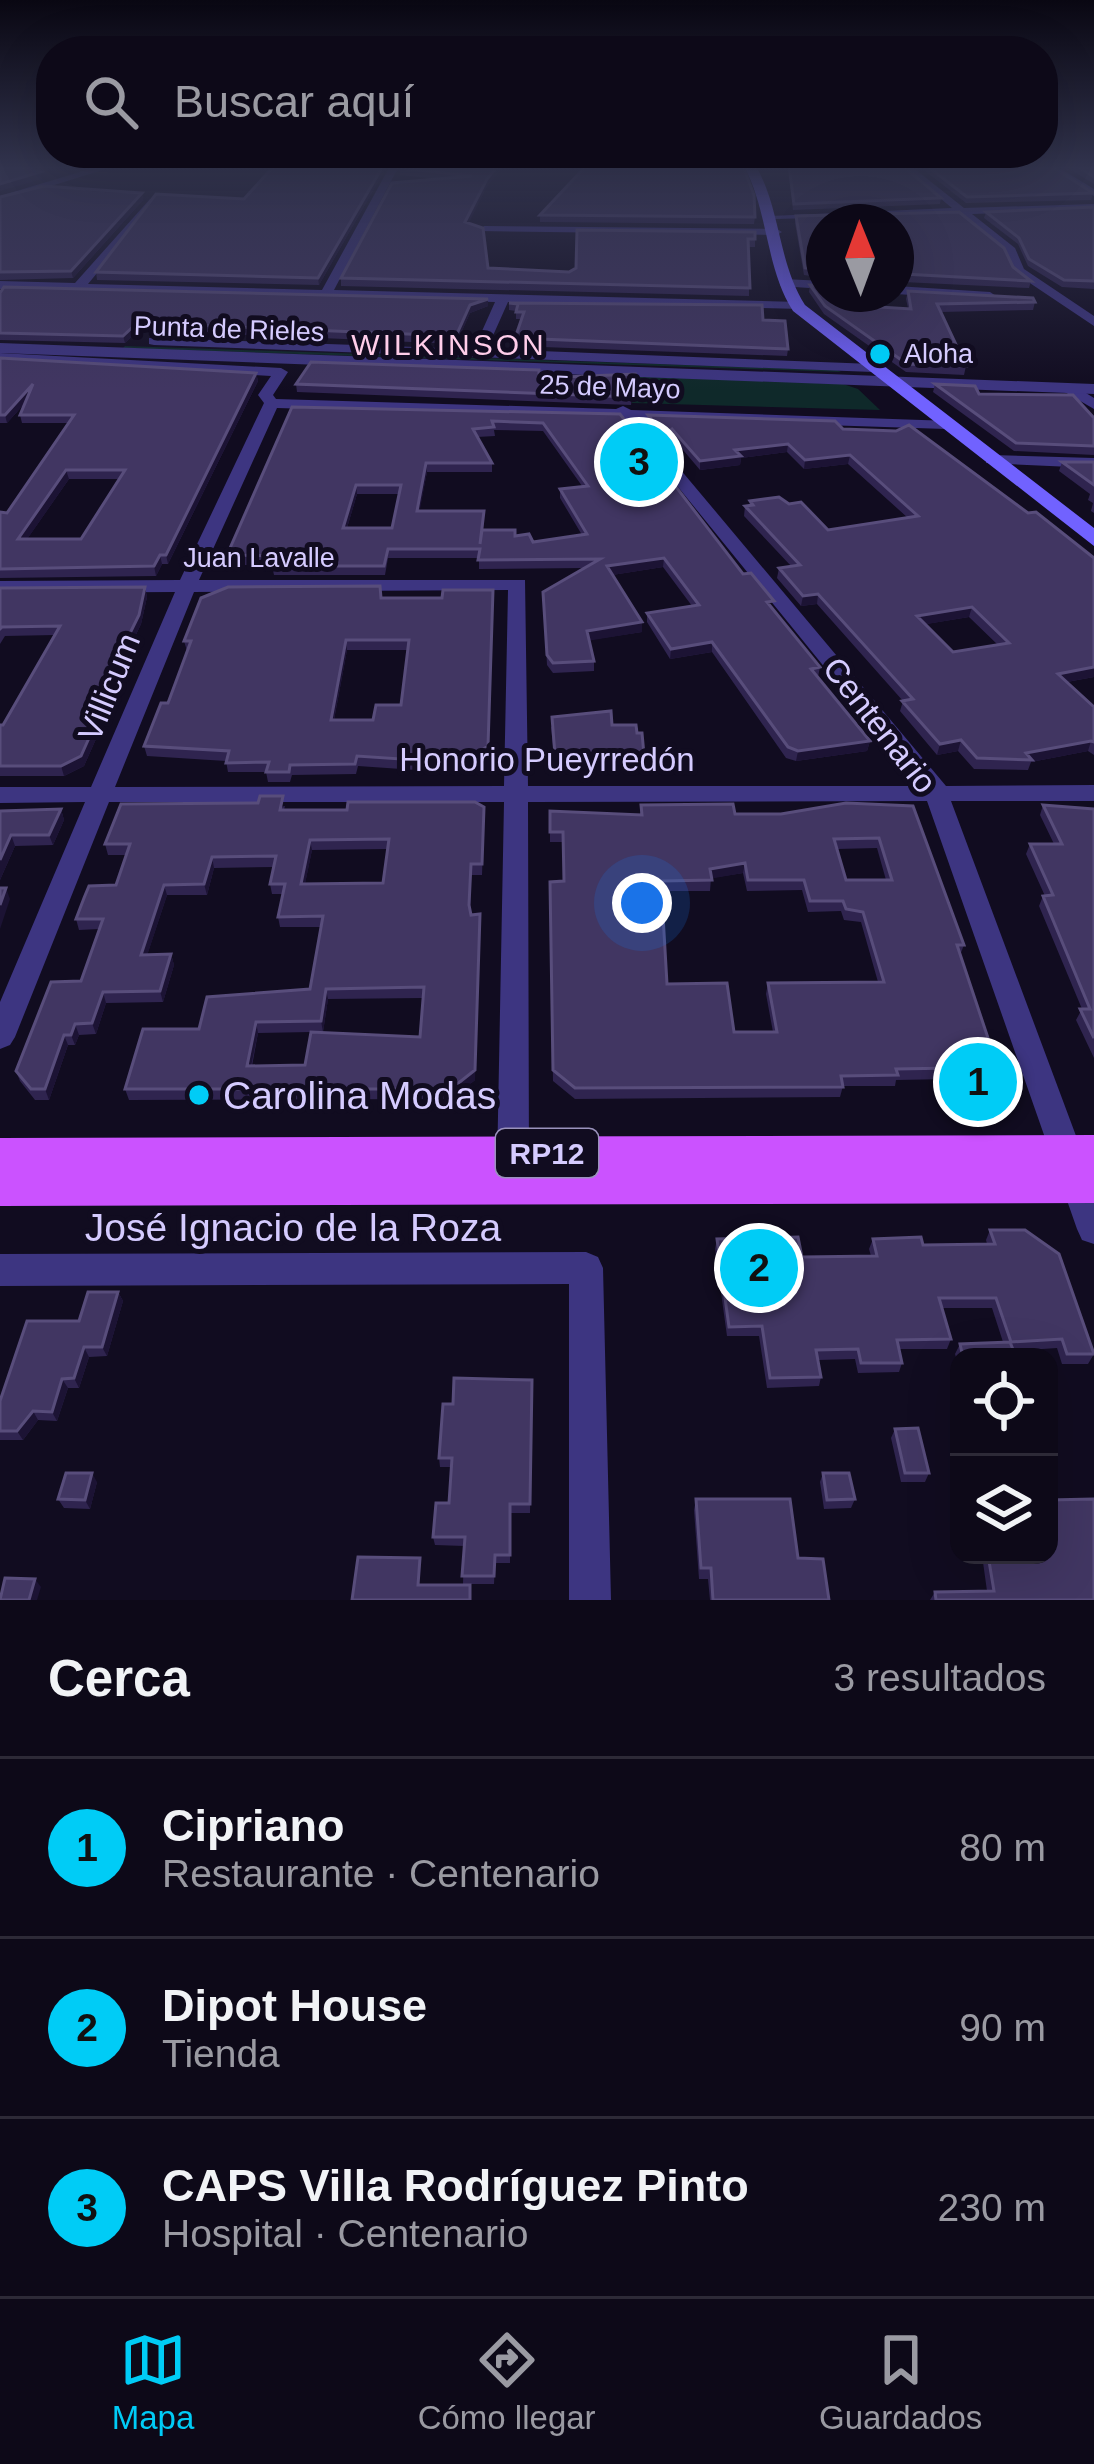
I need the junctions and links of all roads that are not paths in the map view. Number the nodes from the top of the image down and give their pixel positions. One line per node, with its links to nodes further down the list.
1 (117, 241): 6 (street)
2 (355, 241): 9 (street)
3 (778, 241): 5 (main road)
4 (999, 241): 14 (street)
5 (784, 283): 8 (street); 16 (main road)
6 (80, 284): 7 (street); 9 (street)
7 (0, 285)
8 (806, 285)
9 (327, 291): 11 (street)
10 (914, 291): 12 (street)
11 (504, 296): 16 (street); 20 (street)
12 (1000, 296)
13 (1094, 296): 14 (street)
14 (1058, 297): 15 (street); 18 (street)
15 (1020, 298)
16 (798, 305): 22 (main road)
17 (171, 322): 20 (street)
18 (1094, 322)
19 (0, 348): 22 (street, Punta de Rieles)
20 (479, 353): 22 (street)
21 (0, 357): 25 (street, Villicum)
22 (880, 373): 23 (street, Punta de Rieles); 28 (main road)
23 (1068, 388): 24 (street, Punta de Rieles); 26 (street)
24 (1094, 389)
25 (272, 403): 27 (street, 25 de Mayo); 32 (street, Villicum)
26 (1094, 405)
27 (622, 410): 28 (street, 25 de Mayo); 34 (street, Centenario)
28 (946, 424): 29 (main road)
29 (992, 460): 30 (street); 31 (main road)
30 (1094, 463)
31 (1094, 539)
32 (187, 586): 33 (street, Juan Lavalle); 35 (street, Juan Lavalle); 36 (street, Villicum)
33 (0, 587)
34 (936, 790): 35 (street, Honorio Pueyrredón); 37 (street, Honorio Pueyrredón); 41 (street, Centenario)
35 (516, 792): 36 (street, Honorio Pueyrredón); 42 (street)
36 (100, 794): 38 (street, Honorio Pueyrredón); 39 (street, Villicum)
37 (1094, 794)
38 (0, 795)
39 (0, 1037)
40 (0, 1156): 42 (main road, RP12)
41 (1083, 1168): 42 (main road, RP12); 44 (street, Centenario)
42 (513, 1170): 43 (main road, RP12)
43 (0, 1187)
44 (1094, 1229)
45 (0, 1270): 46 (street, José Ignacio de la Roza)
46 (590, 1600)

